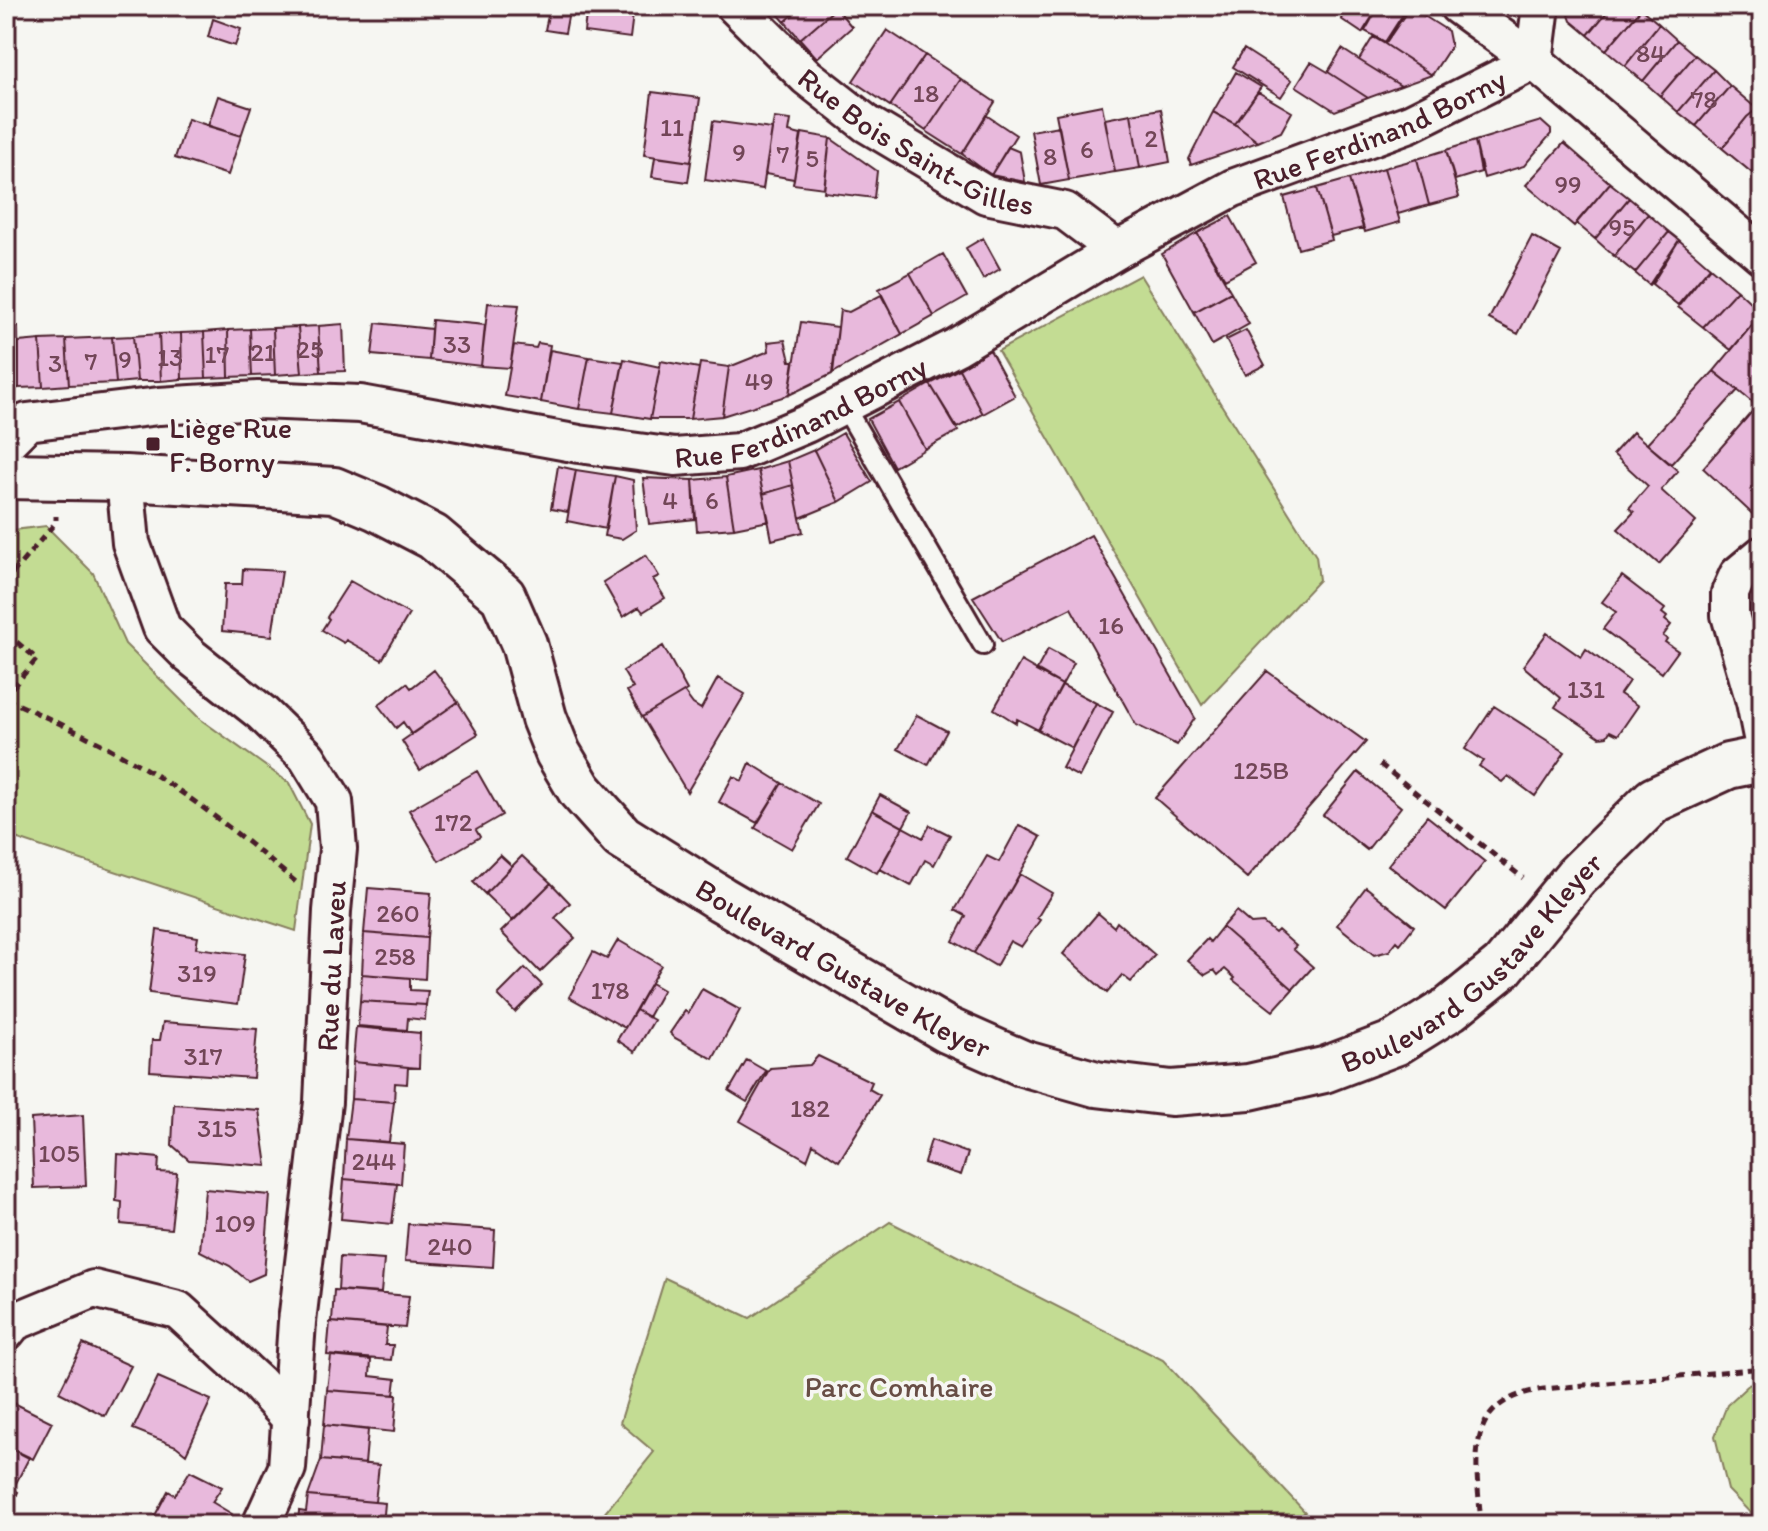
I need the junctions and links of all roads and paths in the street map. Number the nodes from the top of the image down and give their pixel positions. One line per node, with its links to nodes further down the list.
1 (735, 6): 5 (street, Rue Bois Saint-Gilles)
2 (1458, 6): 4 (street)
3 (1541, 6): 4 (street)
4 (1534, 61): 5 (street, Rue Ferdinand Borny); 6 (street)
5 (1117, 250): 7 (street, Rue Ferdinand Borny)
6 (1762, 255)
7 (843, 404): 8 (street, Rue Ferdinand Borny); 15 (lane)
8 (6, 443)
9 (6, 476): 10 (street, Boulevard Gustave Kleyer)
10 (125, 478): 20 (street, Boulevard Gustave Kleyer); 21 (street, Rue du Laveu)
11 (56, 522): 13 (path)
12 (1762, 555): 17 (street)
13 (12, 574)
14 (6, 633): 16 (path)
15 (983, 645)
16 (6, 697): 21 (path)
17 (1762, 737)
18 (1762, 759): 20 (street, Boulevard Gustave Kleyer)
19 (1380, 764): 20 (path)
20 (1555, 903)
21 (332, 911): 24 (street, Rue du Laveu)
22 (6, 1332): 24 (street)
23 (1762, 1368): 26 (path)
24 (291, 1419): 25 (street, Rue du Laveu)
25 (261, 1525)
26 (1481, 1525)

